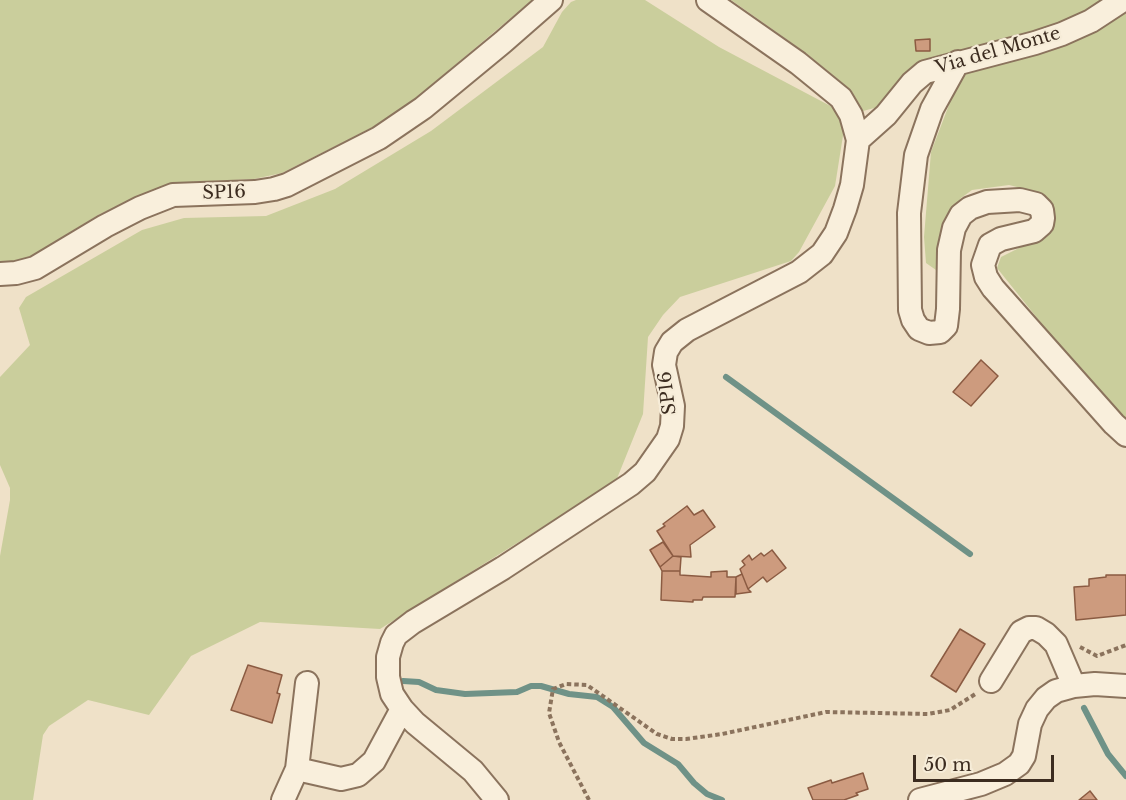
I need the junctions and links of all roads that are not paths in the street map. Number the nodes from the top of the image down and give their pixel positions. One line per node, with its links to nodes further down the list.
1 (551, 0): 6 (street, SP16 / SP16)
2 (708, 0): 5 (street, SP16 / SP16)
3 (1123, 0): 4 (street, Via del Monte)
4 (958, 63): 5 (street, Via del Monte); 7 (street)
5 (858, 140): 12 (street, SP16 / SP16)
6 (0, 274)
7 (1126, 435)
8 (991, 681): 10 (street)
9 (307, 683): 13 (street)
10 (1074, 686): 11 (street); 16 (street)
11 (1126, 686)
12 (402, 709): 13 (street); 15 (street, SP16 / SP16)
13 (297, 770): 14 (street)
14 (283, 800)
15 (497, 800)
16 (920, 800)

